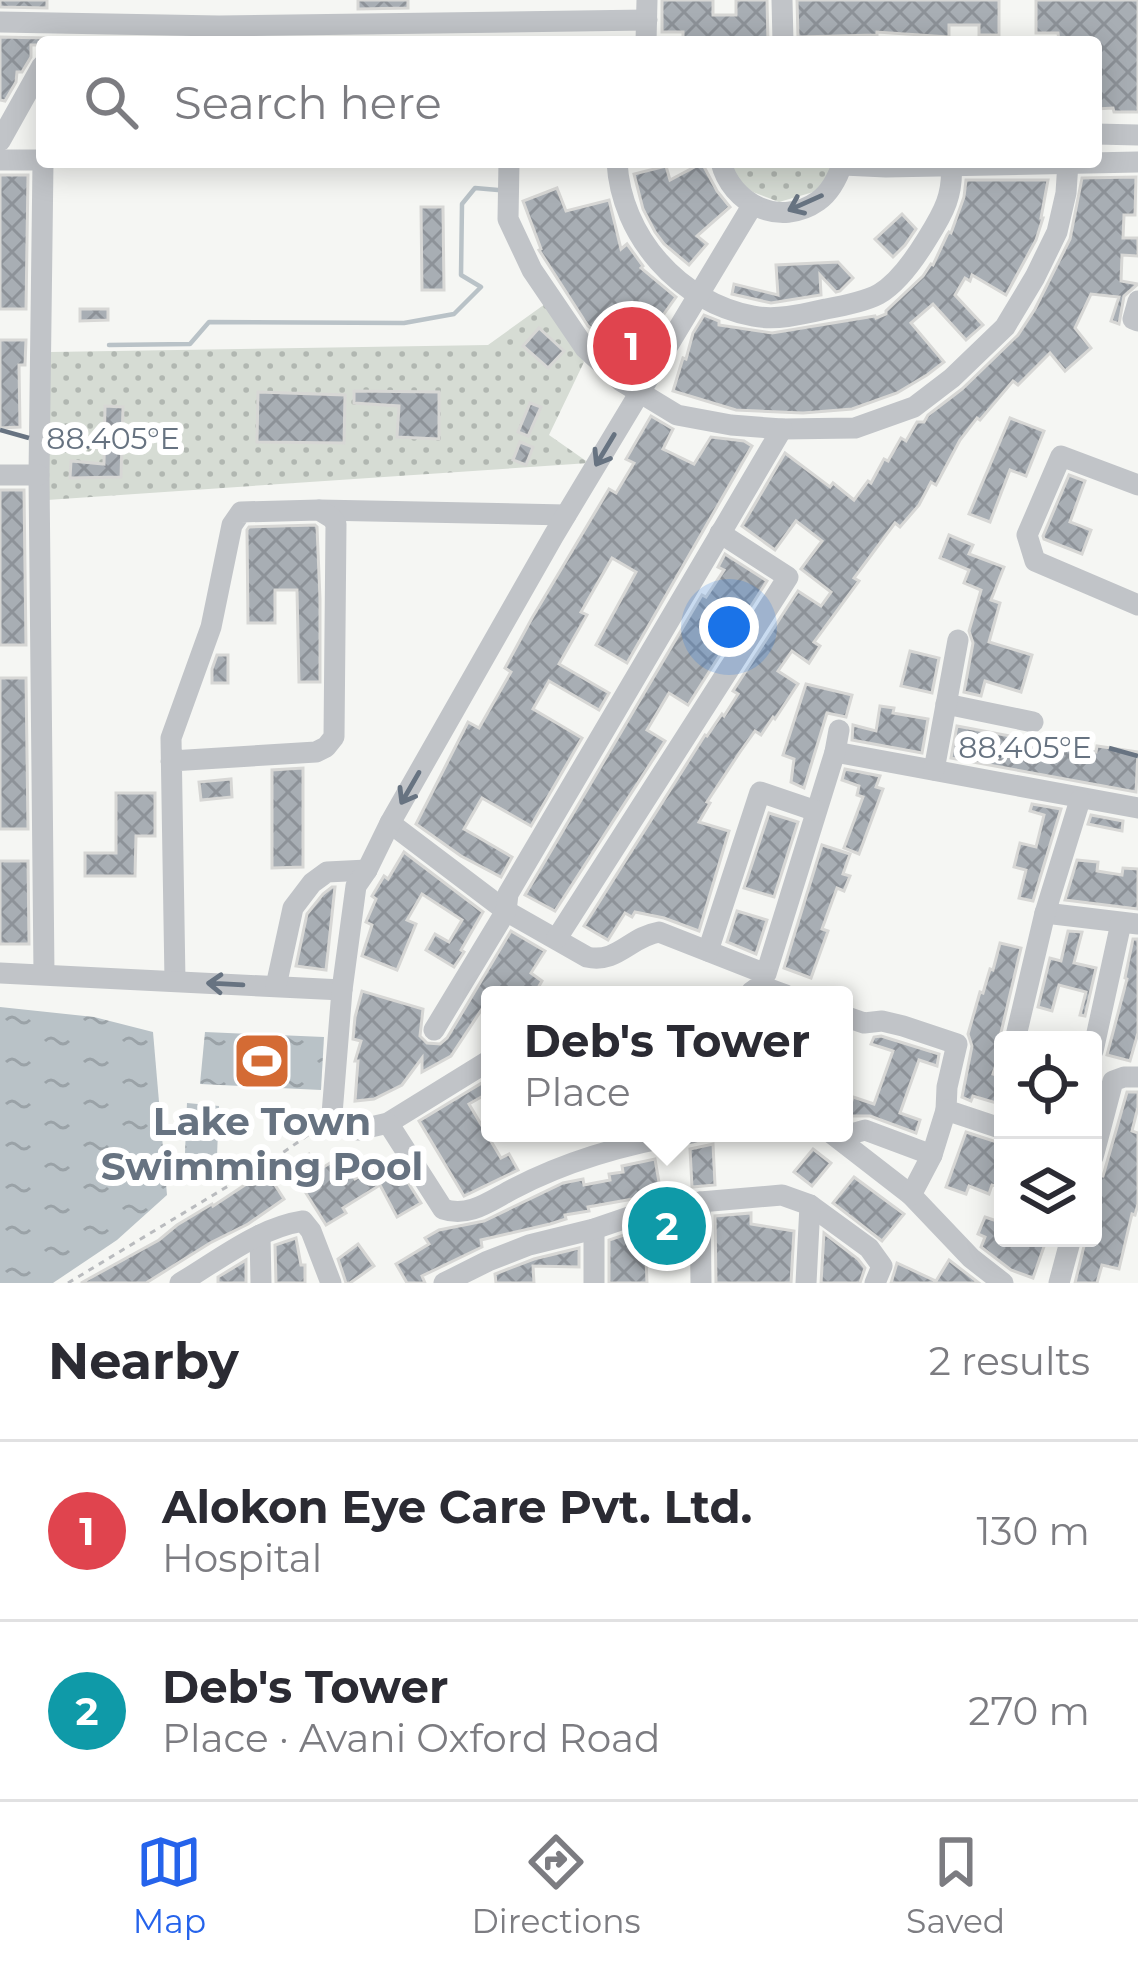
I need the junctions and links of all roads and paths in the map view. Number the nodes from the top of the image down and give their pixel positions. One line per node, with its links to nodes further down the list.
1 (147, 0): 6 (street)
2 (782, 0): 8 (street)
3 (509, 11): 4 (street); 6 (street)
4 (647, 21)
5 (0, 22): 7 (street)
6 (147, 25): 7 (street)
7 (60, 33)
8 (783, 36)
9 (36, 77): 12 (street)
10 (1102, 134): 11 (street)
11 (1138, 134)
12 (0, 141)
13 (0, 160): 14 (street)
14 (36, 161)
15 (1138, 162): 16 (street)
16 (1102, 163)
17 (42, 168): 31 (street)
18 (509, 168): 28 (street)
19 (617, 168): 25 (street)
20 (722, 168): 24 (street)
21 (841, 168): 24 (street, one-way to 24)
22 (952, 168): 25 (street)
23 (1068, 168): 29 (street)
24 (752, 206): 25 (street)
25 (699, 293): 28 (street)
26 (1138, 301): 27 (street)
27 (1138, 321)
28 (639, 394): 29 (street); 34 (street, one-way to 34)
29 (782, 429): 35 (street)
30 (0, 475): 31 (street)
31 (39, 475): 53 (street)
32 (1138, 485): 36 (street)
33 (319, 510): 34 (street); 40 (street); 40 (street)
34 (566, 515): 45 (street, one-way to 45)
35 (720, 533): 47 (street); 50 (street)
36 (1138, 605)
37 (958, 640): 38 (street)
38 (946, 704): 39 (street); 41 (street)
39 (1033, 722)
40 (171, 761): 54 (street)
41 (934, 770): 42 (street); 44 (street)
42 (1080, 800): 43 (street); 48 (street)
43 (1138, 808)
44 (816, 811): 51 (street); 51 (street)
45 (390, 823): 46 (street); 47 (street)
46 (367, 870): 55 (street); 56 (street)
47 (506, 911): 50 (street); 58 (street)
48 (1045, 913): 49 (street); 59 (street)
49 (1130, 924): 60 (street)
50 (557, 938): 51 (street)
51 (708, 951)
52 (0, 973): 53 (street)
53 (44, 974): 54 (street)
54 (176, 981): 55 (street, one-way to 54)
55 (276, 986): 56 (street)
56 (342, 990): 64 (street)
57 (853, 1019): 63 (street)
58 (434, 1030)
59 (1017, 1031)
60 (1099, 1031)
61 (481, 1066): 65 (street)
62 (1138, 1078): 68 (street)
63 (946, 1110): 66 (street); 71 (street)
64 (332, 1114): 65 (street); 79 (path)
65 (388, 1123): 69 (street)
66 (994, 1126)
67 (853, 1133): 71 (street)
68 (1098, 1139)
69 (643, 1142)
70 (843, 1142): 72 (street)
71 (932, 1155): 72 (street)
72 (911, 1196): 88 (street)
73 (700, 1202): 74 (street); 75 (street); 85 (street)
74 (810, 1205): 86 (street); 87 (street)
75 (594, 1229): 78 (street); 84 (street)
76 (260, 1235): 80 (street); 81 (street); 82 (street)
77 (1069, 1247): 89 (street)
78 (477, 1275): 83 (street)
79 (68, 1283)
80 (180, 1283)
81 (261, 1283)
82 (331, 1283)
83 (444, 1283)
84 (594, 1283)
85 (700, 1283)
86 (806, 1283)
87 (875, 1283)
88 (1004, 1283)
89 (1059, 1283)

